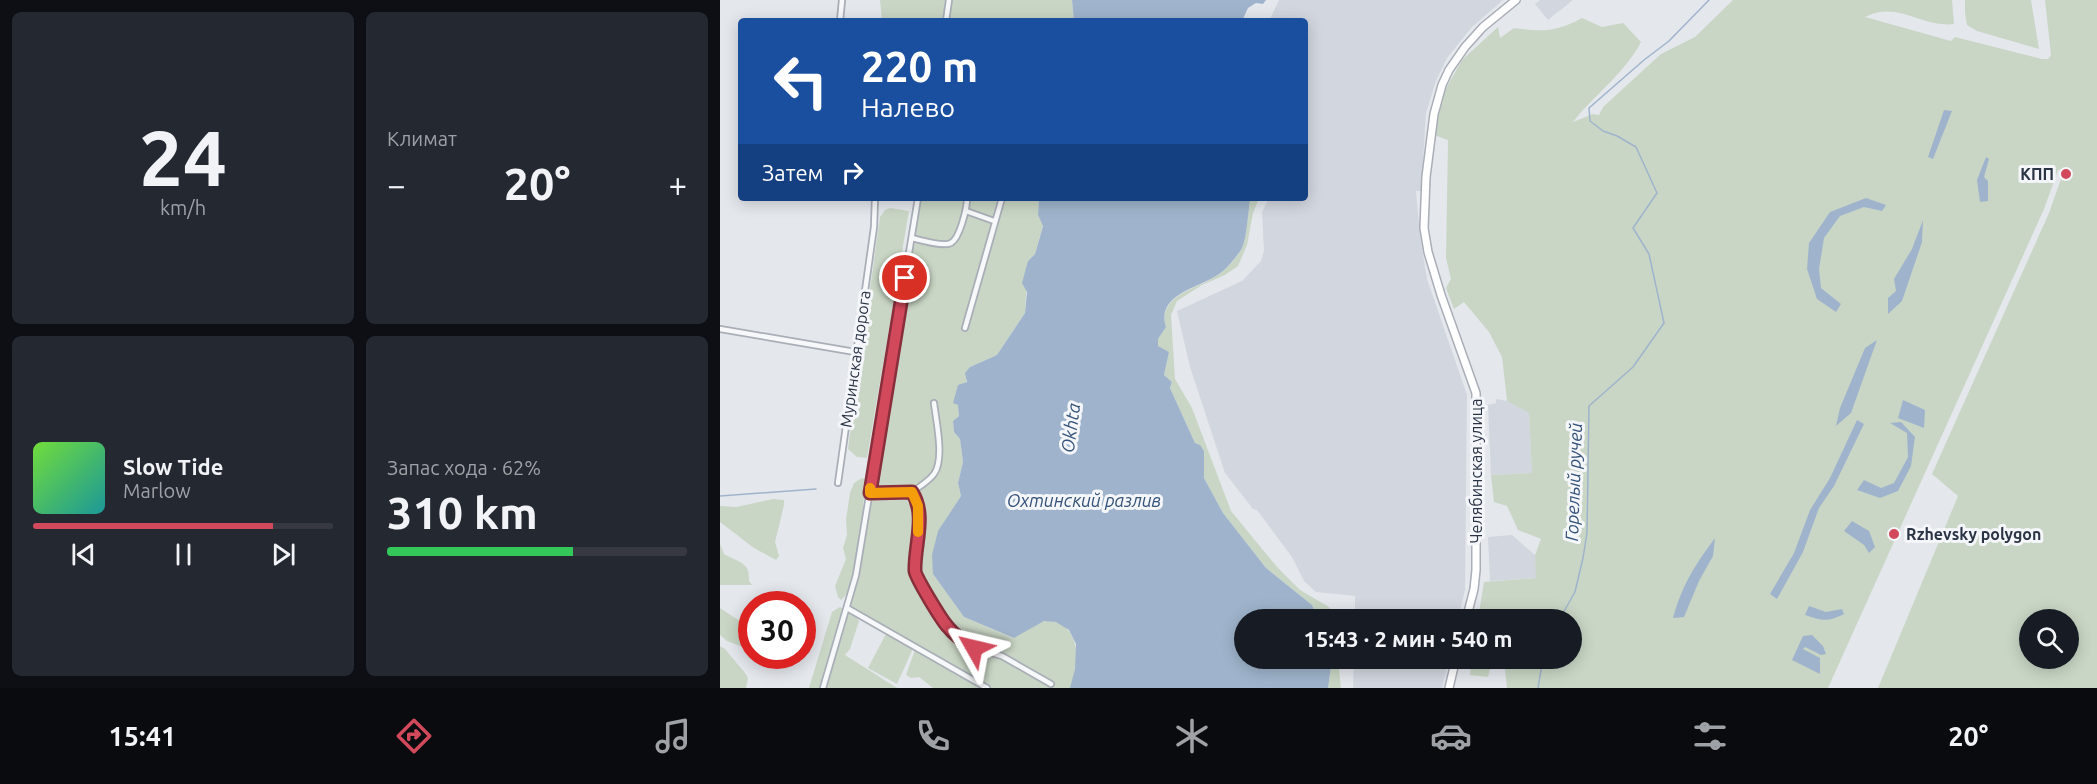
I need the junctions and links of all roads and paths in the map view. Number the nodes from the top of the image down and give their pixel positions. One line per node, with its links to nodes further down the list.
1 (842, 0): 4 (street)
2 (949, 0): 5 (street)
3 (1516, 0): 21 (street, Челябинская улица)
4 (840, 18)
5 (946, 18)
6 (875, 201): 15 (street, Муринская дорога)
7 (918, 201): 12 (street)
8 (967, 201): 10 (street)
9 (1001, 201): 11 (street)
10 (966, 211): 11 (street); 12 (street)
11 (994, 221): 13 (street)
12 (912, 238): 19 (street)
13 (965, 328)
14 (720, 329): 15 (street)
15 (855, 352): 17 (street, Муринская дорога)
16 (934, 403): 18 (street)
17 (838, 483)
18 (912, 492): 19 (street); 23 (street)
19 (870, 493): 20 (street)
20 (848, 608): 24 (street); 25 (street)
21 (1469, 609)
22 (1453, 669): 26 (street)
23 (1051, 684)
24 (823, 688)
25 (987, 688)
26 (1449, 688)

